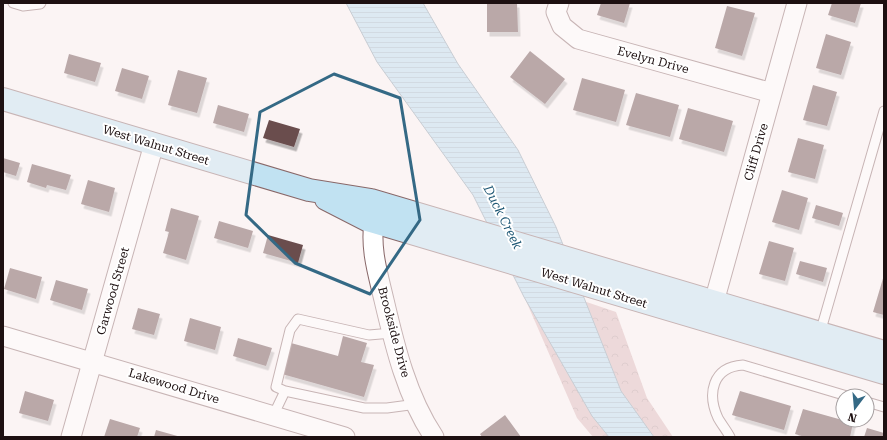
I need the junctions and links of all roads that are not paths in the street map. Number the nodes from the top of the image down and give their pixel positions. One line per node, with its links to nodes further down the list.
1 (13, 3): 2 (lane)
2 (42, 3)
3 (559, 3): 5 (street, Evelyn Drive)
4 (797, 3): 5 (street, Cliff Drive)
5 (772, 93): 11 (street, Cliff Drive)
6 (3, 99): 8 (main road, West Walnut Street)
7 (884, 111): 13 (lane)
8 (154, 144): 9 (main road, West Walnut Street); 16 (street, Garwood Street)
9 (309, 190): 10 (main road, West Walnut Street); 11 (main road, West Walnut Street)
10 (374, 222): 12 (street, Brookside Drive); 17 (main road, West Walnut Street)
11 (714, 302): 13 (main road, West Walnut Street)
12 (392, 333): 18 (lane); 20 (street, Brookside Drive)
13 (820, 333): 15 (main road, West Walnut Street)
14 (3, 336): 16 (street, Lakewood Drive)
15 (884, 352)
16 (92, 362): 21 (street, Lakewood Drive); 22 (street, Garwood Street)
17 (884, 373)
18 (285, 391): 20 (lane); 21 (lane)
19 (835, 392): 25 (lane)
20 (417, 404): 24 (street, Brookside Drive)
21 (273, 416): 23 (street, Lakewood Drive)
22 (71, 437)
23 (345, 437)
24 (434, 437)
25 (730, 437)

